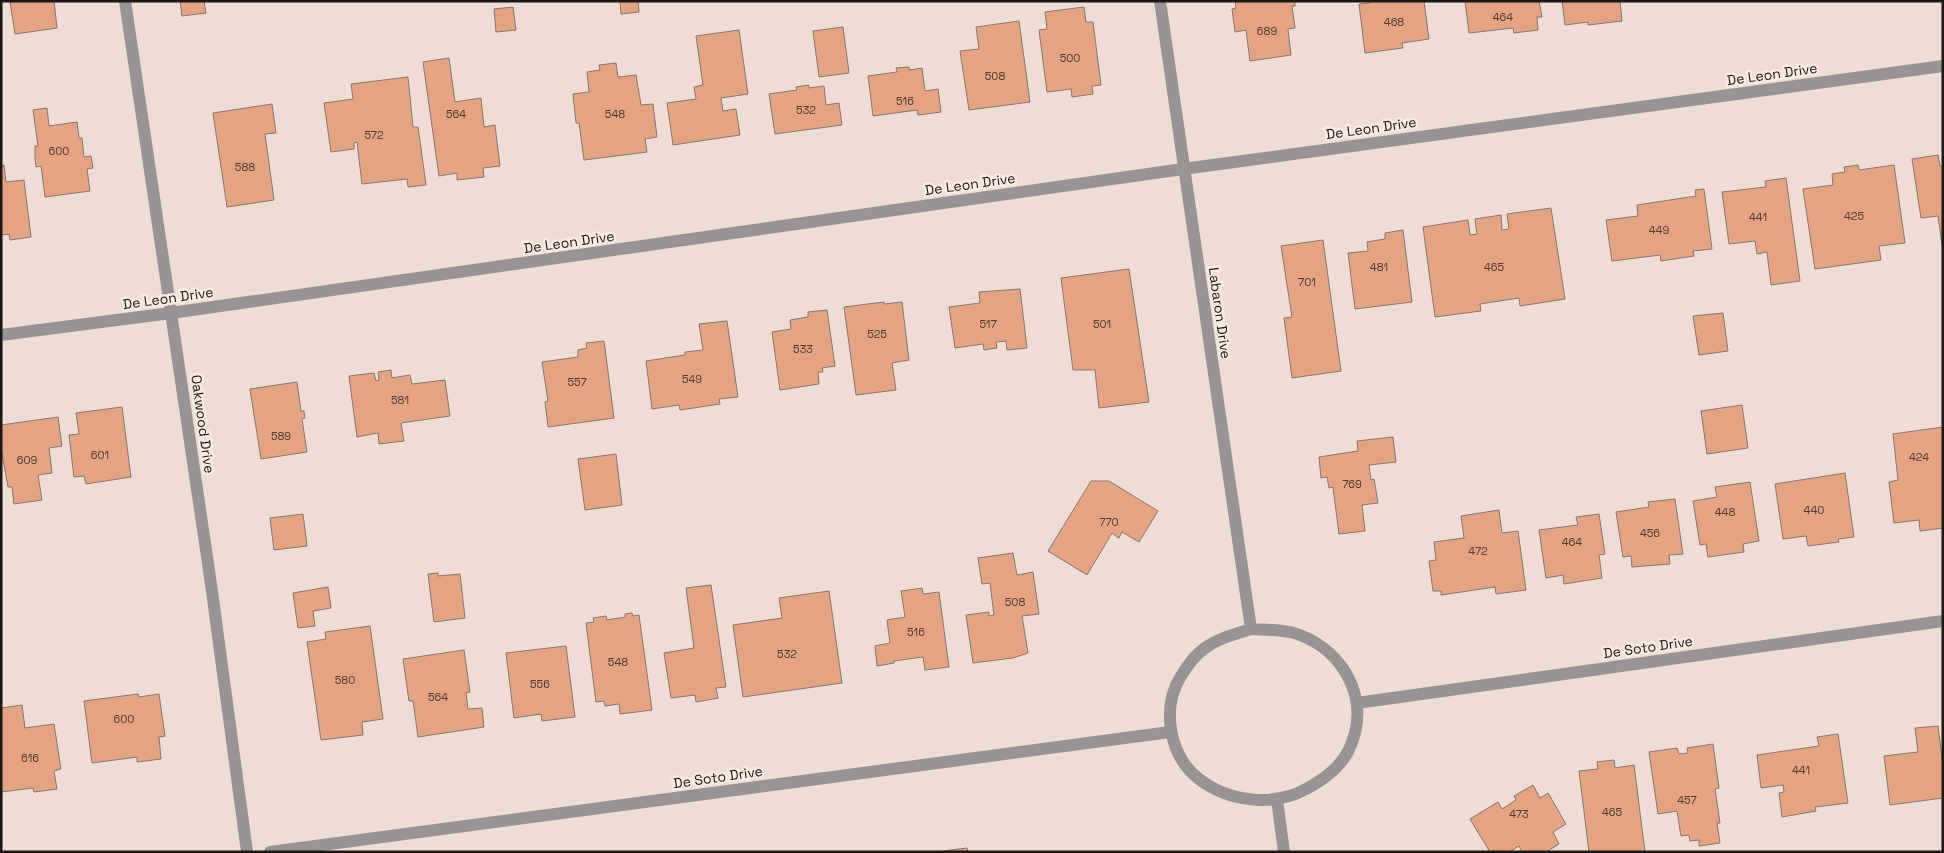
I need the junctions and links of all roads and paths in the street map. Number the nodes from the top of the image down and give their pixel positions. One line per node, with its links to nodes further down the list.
1 (126, 1): 5 (street, Oakwood Drive)
2 (1160, 1): 4 (street, Labaron Drive)
3 (1943, 66): 4 (street, De Leon Drive)
4 (1183, 169): 5 (street, De Leon Drive); 8 (street, Labaron Drive)
5 (172, 313): 6 (street, De Leon Drive); 12 (street, Oakwood Drive)
6 (1, 335)
7 (1943, 621): 9 (street, De Soto Drive)
8 (1251, 629): 9 (street); 10 (street)
9 (1357, 703): 11 (street)
10 (1170, 732): 11 (street); 13 (street, De Soto Drive)
11 (1277, 800): 14 (street)
12 (247, 852)
13 (270, 852)
14 (1284, 852)

